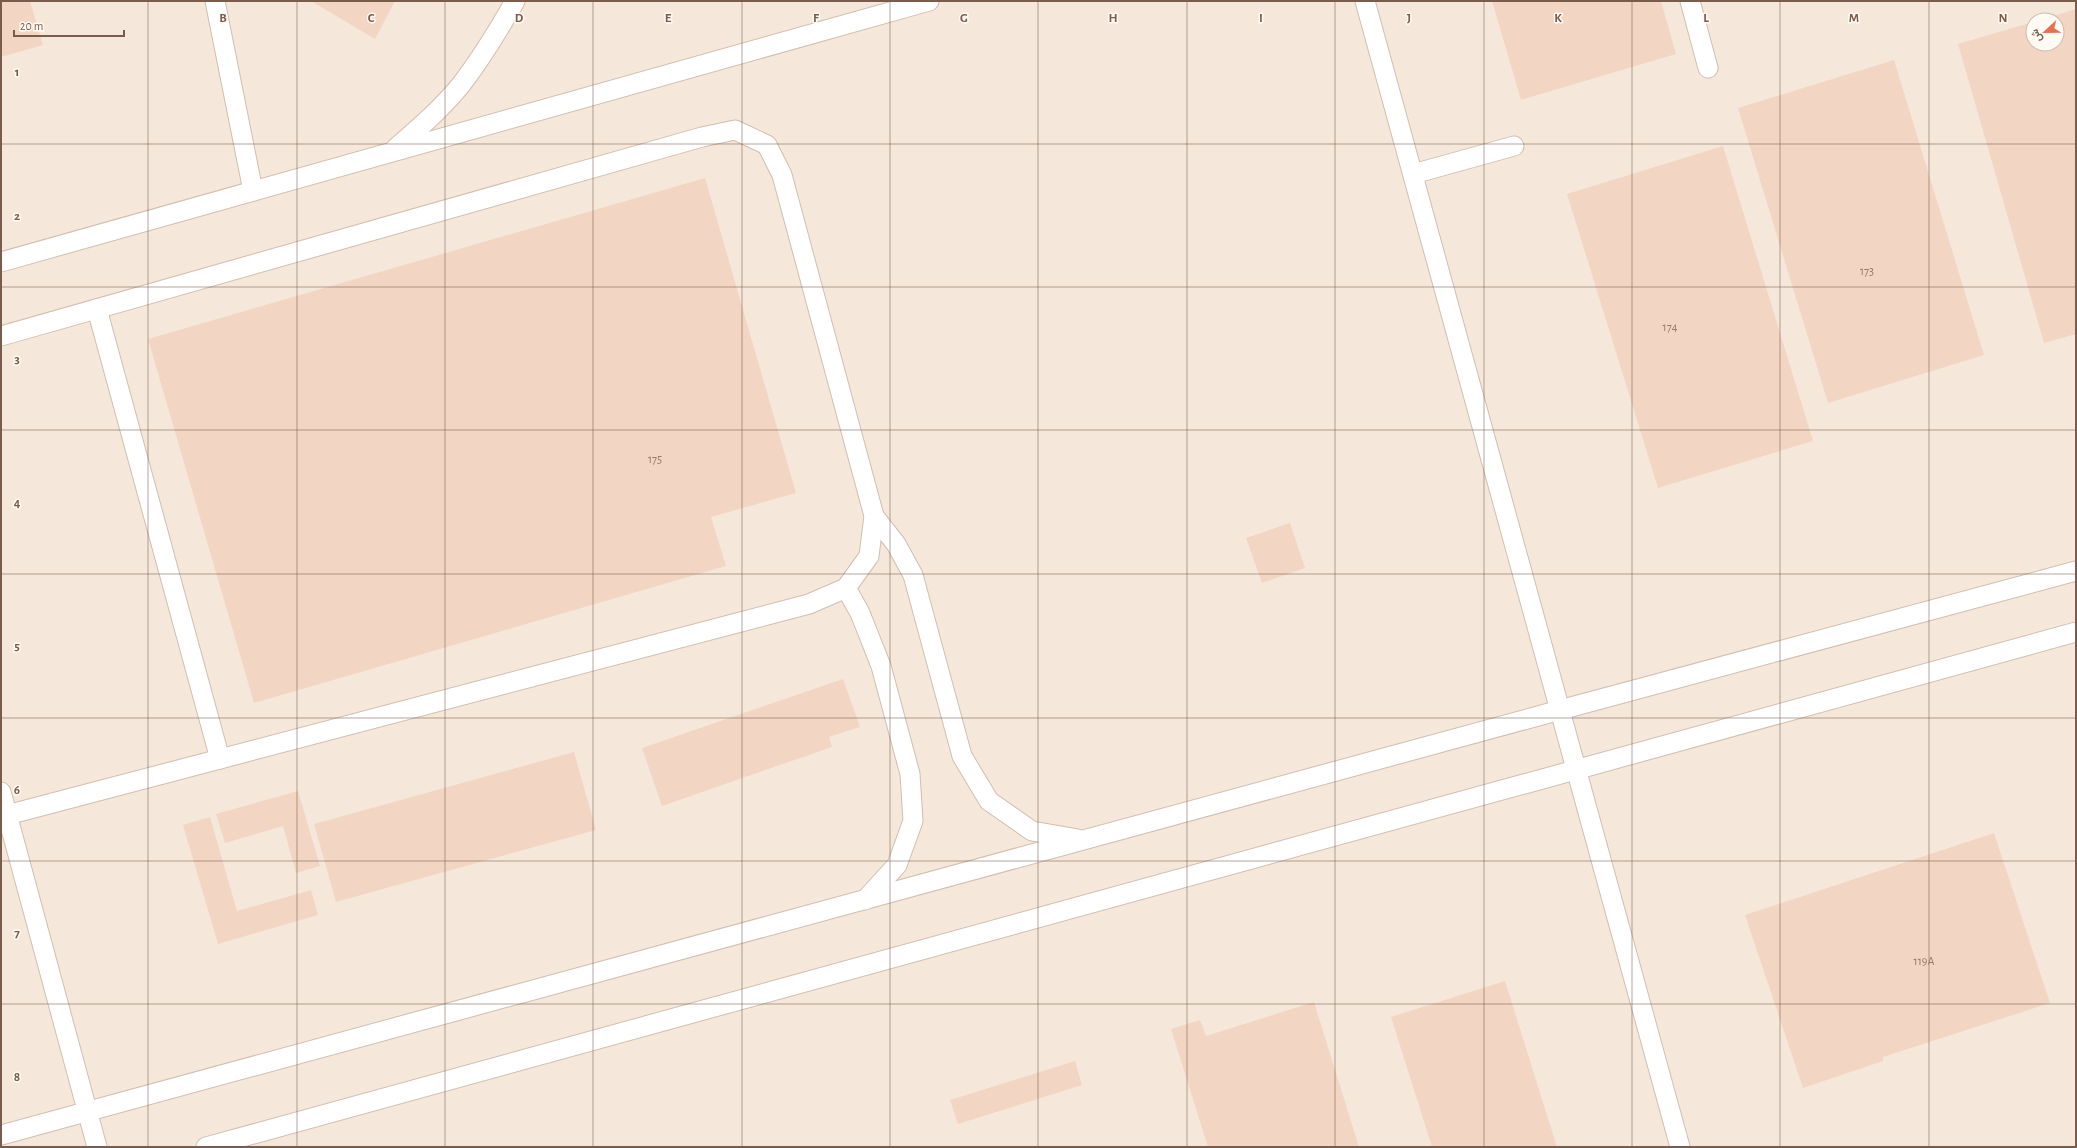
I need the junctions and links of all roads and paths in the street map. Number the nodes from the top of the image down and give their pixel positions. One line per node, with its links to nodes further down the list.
1 (215, 1): 10 (lane)
2 (514, 1): 8 (lane)
3 (929, 1): 8 (lane)
4 (1365, 1): 9 (lane)
5 (1690, 1): 6 (lane)
6 (1708, 68)
7 (1514, 146): 9 (lane)
8 (392, 152): 10 (lane)
9 (1413, 174): 18 (lane)
10 (253, 191): 11 (lane)
11 (1, 262)
12 (97, 309): 13 (lane); 14 (lane); 19 (lane)
13 (1, 336)
14 (874, 516): 16 (lane); 23 (lane)
15 (2076, 571): 18 (lane)
16 (846, 588): 19 (lane); 24 (lane)
17 (2076, 632): 20 (lane)
18 (1560, 710): 20 (lane); 23 (lane)
19 (220, 759): 22 (lane)
20 (1576, 768): 28 (lane); 29 (lane)
21 (1, 792): 22 (lane)
22 (7, 815): 25 (lane)
23 (1084, 840): 24 (lane)
24 (865, 900): 25 (lane)
25 (87, 1112): 26 (lane); 27 (lane)
26 (1, 1135)
27 (97, 1147)
28 (206, 1147)
29 (1680, 1147)

